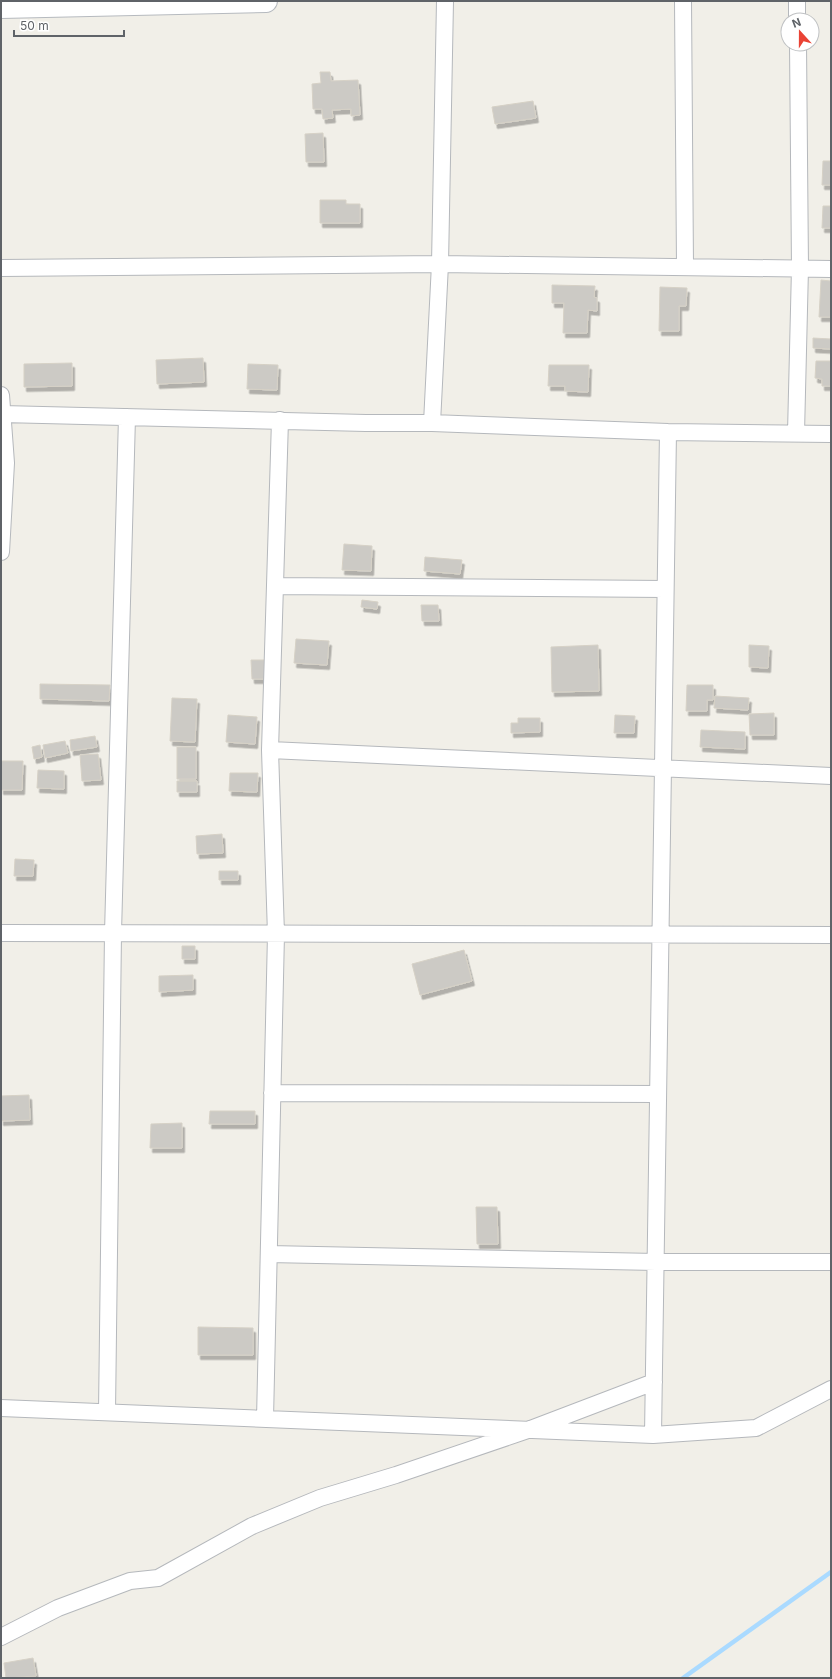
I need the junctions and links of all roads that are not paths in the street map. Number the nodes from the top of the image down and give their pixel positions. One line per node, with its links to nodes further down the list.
1 (266, 1): 5 (main road)
2 (445, 1): 9 (street)
3 (683, 1): 10 (street)
4 (797, 1): 7 (street)
5 (78, 3): 6 (main road)
6 (1, 8)
7 (797, 12)
8 (798, 52): 12 (street)
9 (440, 264): 10 (street); 11 (street); 18 (street)
10 (684, 266): 12 (street)
11 (1, 268)
12 (800, 268): 13 (street); 20 (street)
13 (831, 269)
14 (1, 395): 15 (street)
15 (2, 414): 16 (street); 22 (street)
16 (127, 417): 17 (street); 30 (street)
17 (280, 420): 18 (street); 24 (street)
18 (432, 423): 19 (street)
19 (668, 432): 20 (street); 25 (street)
20 (796, 432): 21 (street)
21 (831, 434)
22 (3, 490): 23 (street)
23 (1, 552)
24 (275, 586): 25 (street); 26 (street)
25 (665, 590): 27 (street)
26 (270, 750): 27 (street); 31 (street)
27 (664, 768): 28 (street); 32 (street)
28 (831, 776)
29 (1, 933): 30 (street)
30 (113, 934): 31 (street); 42 (street)
31 (276, 934): 32 (street); 34 (street)
32 (661, 935): 33 (street); 35 (street)
33 (831, 935)
34 (272, 1093): 35 (street); 36 (street)
35 (658, 1094): 37 (street)
36 (269, 1254): 37 (street); 43 (street)
37 (656, 1262): 38 (street); 39 (street)
38 (831, 1262)
39 (654, 1382): 44 (street); 45 (street)
40 (831, 1389): 45 (street)
41 (1, 1408): 42 (street)
42 (107, 1412): 43 (street)
43 (265, 1419): 44 (street)
44 (528, 1430): 45 (street); 46 (street)
45 (653, 1435)
46 (1, 1637)

